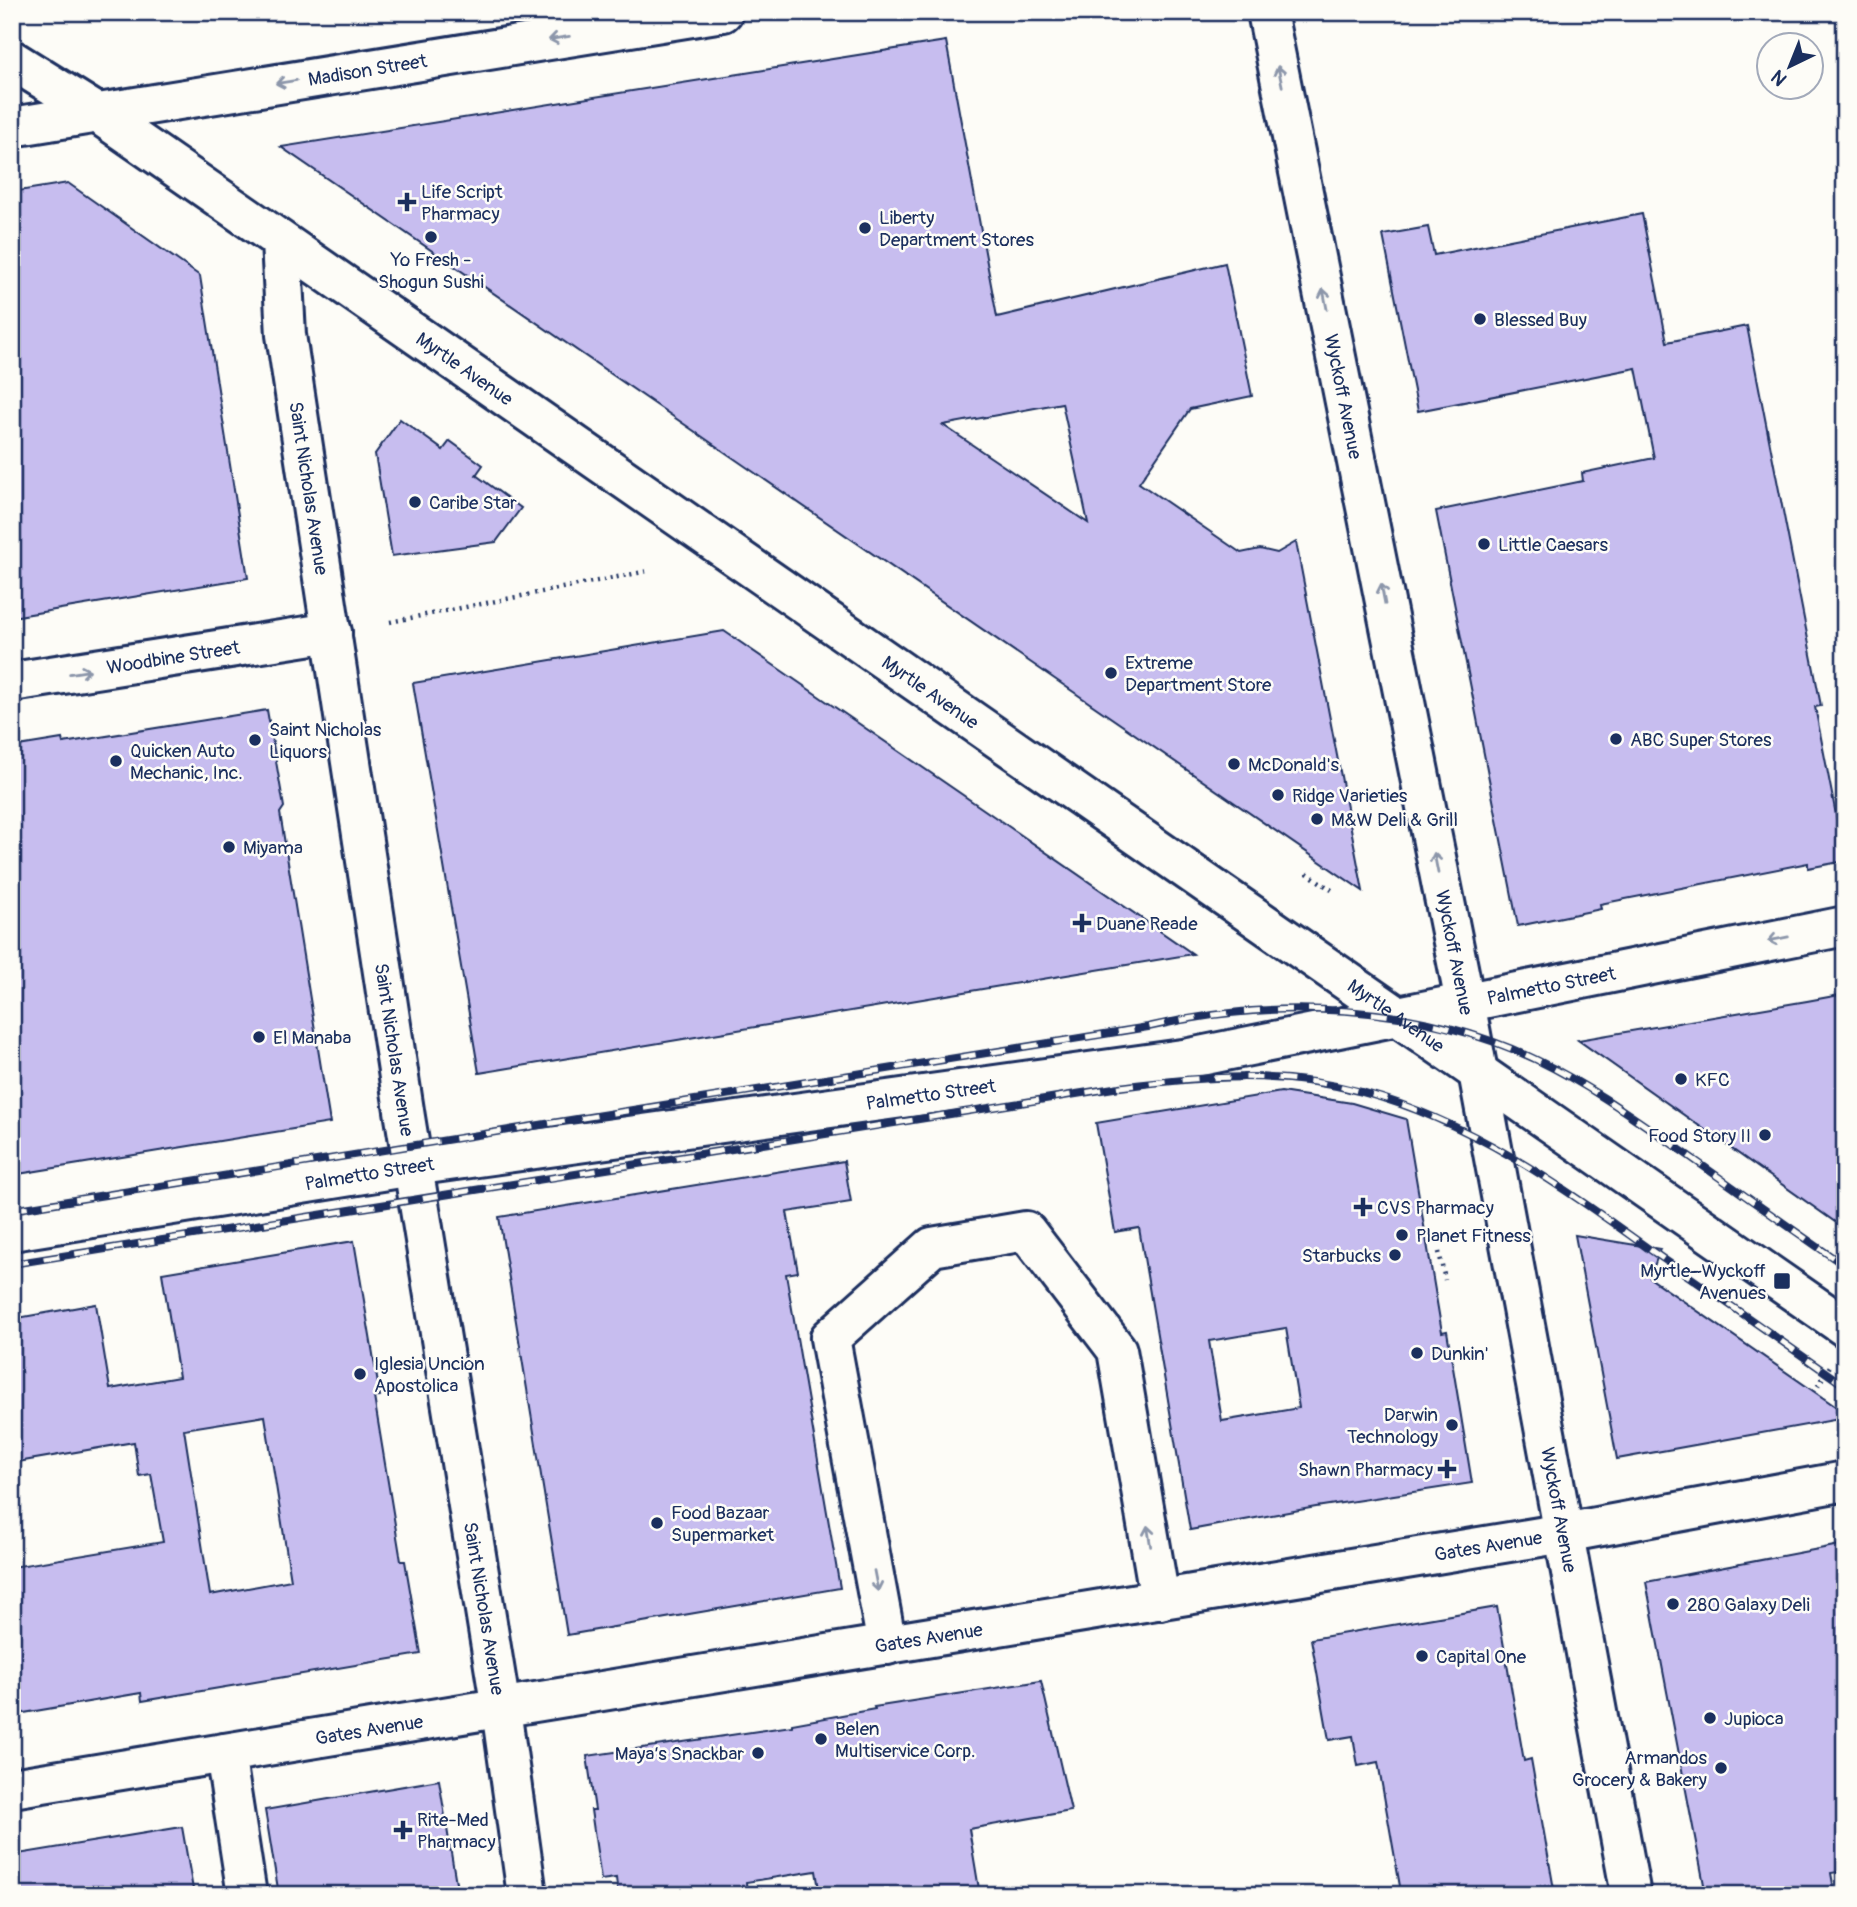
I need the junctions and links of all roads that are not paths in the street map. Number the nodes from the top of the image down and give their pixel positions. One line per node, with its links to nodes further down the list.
1 (723, 12): 4 (street, Madison Street, one-way to 4)
2 (1267, 12): 10 (street, Wyckoff Avenue, one-way to 2)
3 (12, 60): 4 (street, Myrtle Avenue)
4 (97, 113): 5 (street, Madison Street); 6 (street, Myrtle Avenue)
5 (12, 127)
6 (281, 242): 7 (street, Saint Nicholas Avenue); 11 (street, Myrtle Avenue)
7 (332, 632): 8 (street, Woodbine Street, one-way to 7); 13 (street, Saint Nicholas Avenue)
8 (12, 682)
9 (1845, 926): 10 (street, Palmetto Street, one-way to 10)
10 (1465, 1002): 11 (street, Palmetto Street); 12 (street, Wyckoff Avenue)
11 (1394, 1015): 12 (street, Myrtle Avenue); 13 (street, Palmetto Street)
12 (1479, 1073): 15 (street, Myrtle Avenue); 17 (street, Wyckoff Avenue)
13 (413, 1166): 14 (street, Palmetto Street); 20 (street, Saint Nicholas Avenue)
14 (12, 1231)
15 (1840, 1343)
16 (1845, 1481): 17 (street, Gates Avenue)
17 (1564, 1533): 18 (street, Gates Avenue); 25 (street, Wyckoff Avenue)
18 (1160, 1600): 19 (street, Gates Avenue); 19 (street, one-way to 19)
19 (887, 1645): 20 (street, Gates Avenue)
20 (501, 1709): 21 (street, Gates Avenue); 24 (street, Saint Nicholas Avenue)
21 (225, 1753): 22 (street, Gates Avenue); 23 (street)
22 (12, 1788)
23 (247, 1895)
24 (527, 1895)
25 (1631, 1895)

